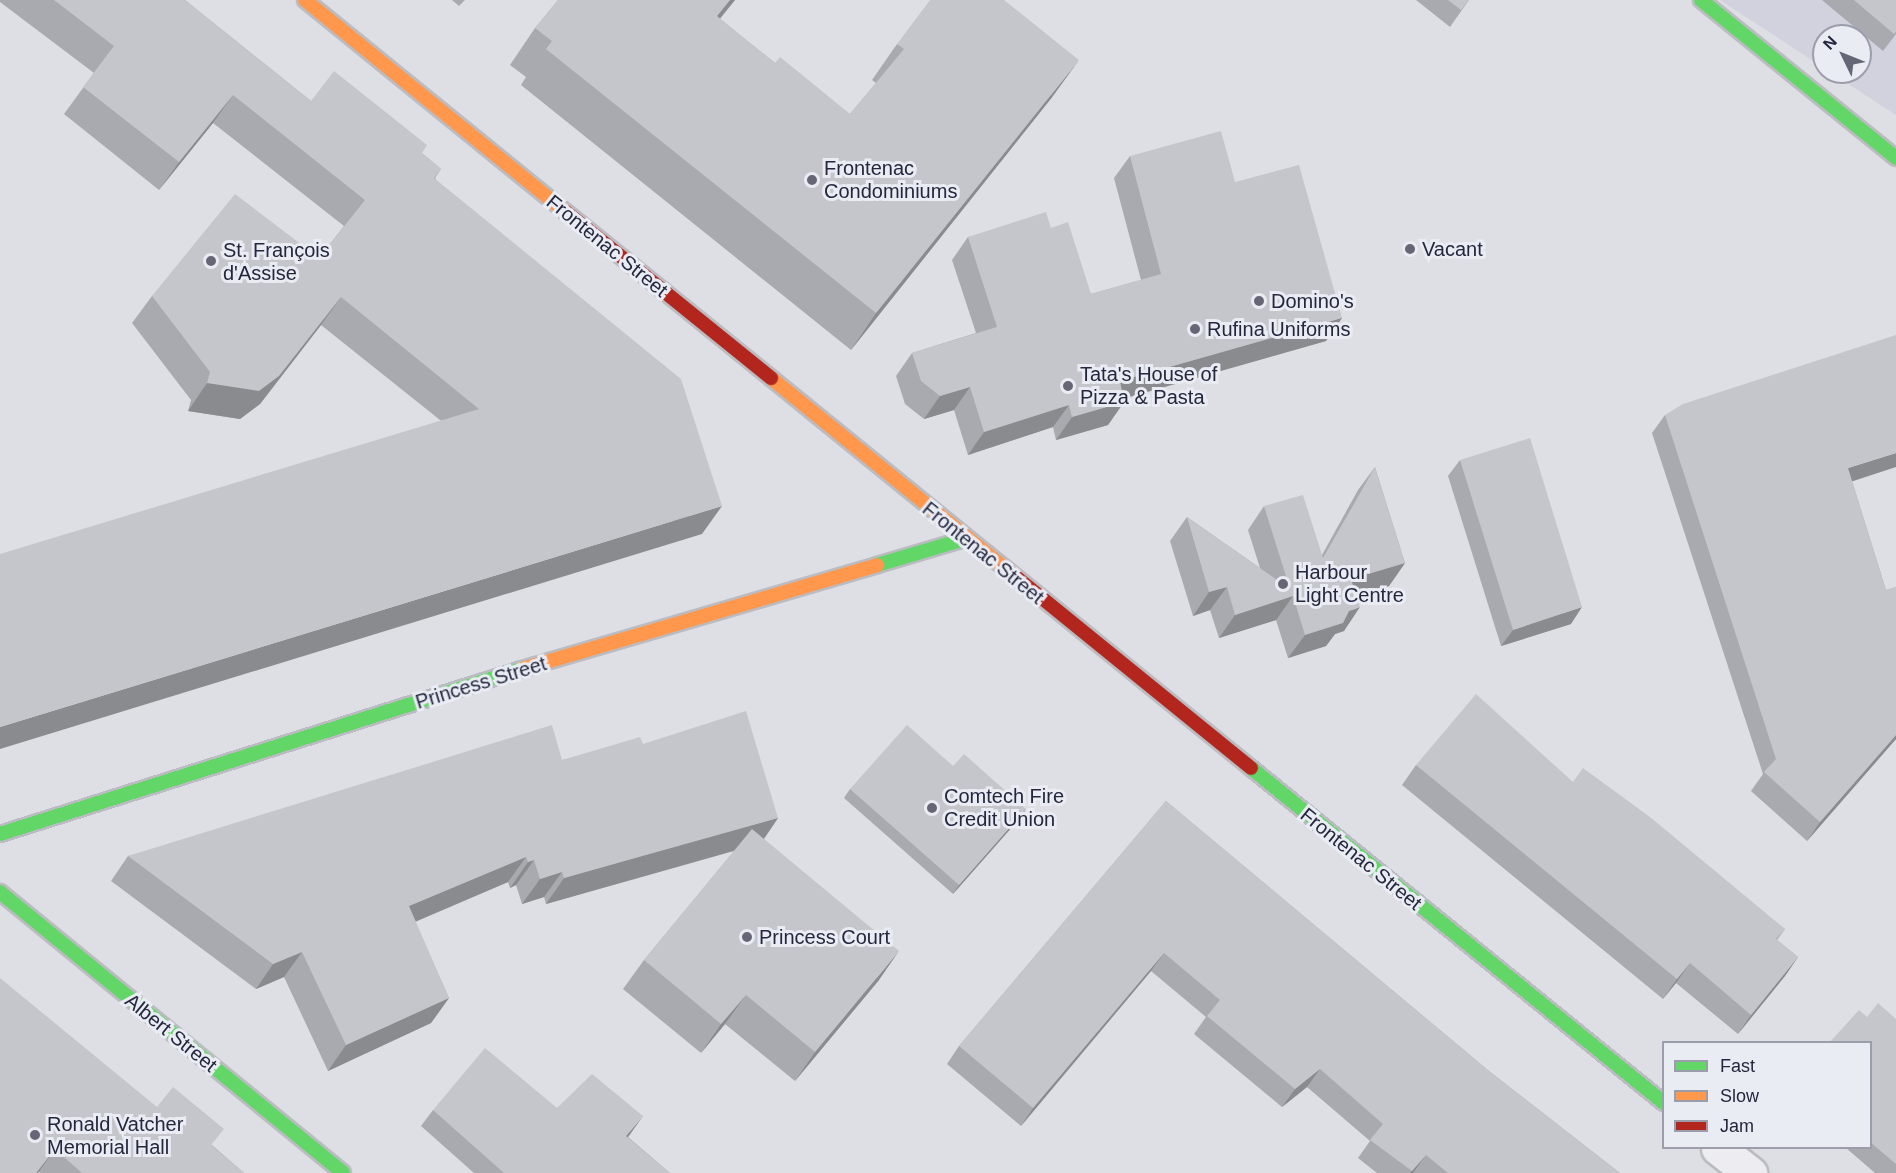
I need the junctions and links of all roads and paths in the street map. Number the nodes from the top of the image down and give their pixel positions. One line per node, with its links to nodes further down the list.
1 (305, 0): 4 (street, Frontenac Street)
2 (1701, 0): 3 (street)
3 (1896, 158)
4 (964, 539): 5 (street, Princess Street); 7 (street, Frontenac Street)
5 (0, 834)
6 (0, 892): 9 (street, Albert Street)
7 (1662, 1101)
8 (1719, 1149): 10 (street)
9 (343, 1173)
10 (1750, 1173)

